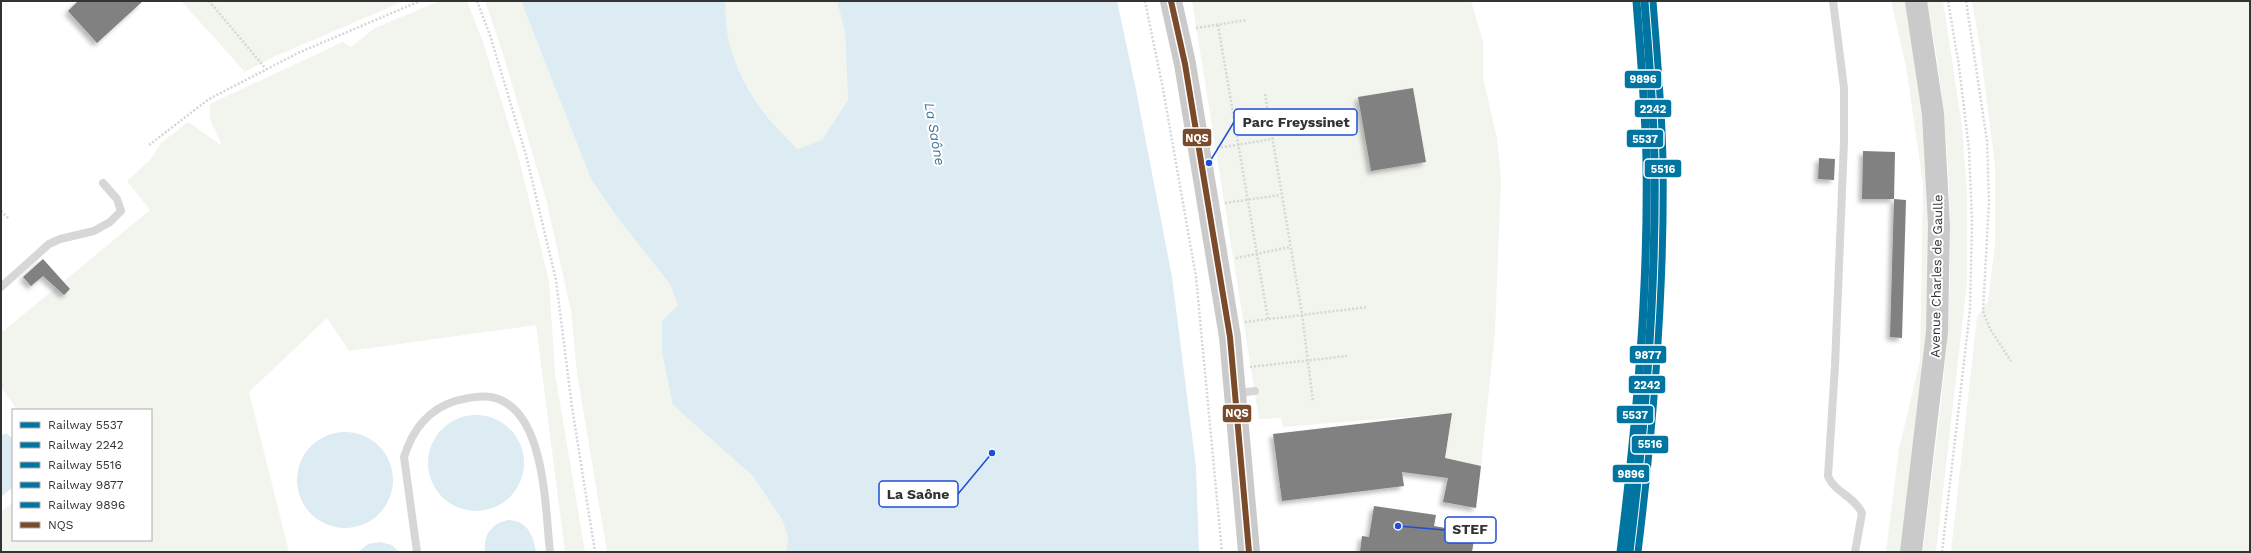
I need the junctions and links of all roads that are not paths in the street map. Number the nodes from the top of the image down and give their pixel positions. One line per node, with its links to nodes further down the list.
1 (1171, 1): 8 (main road)
2 (1832, 1): 9 (lane)
3 (1916, 1): 10 (main road, Avenue Charles de Gaulle)
4 (103, 183): 5 (lane)
5 (1, 287)
6 (418, 552): 7 (lane)
7 (550, 552)
8 (1249, 552)
9 (1856, 552)
10 (1911, 552)

